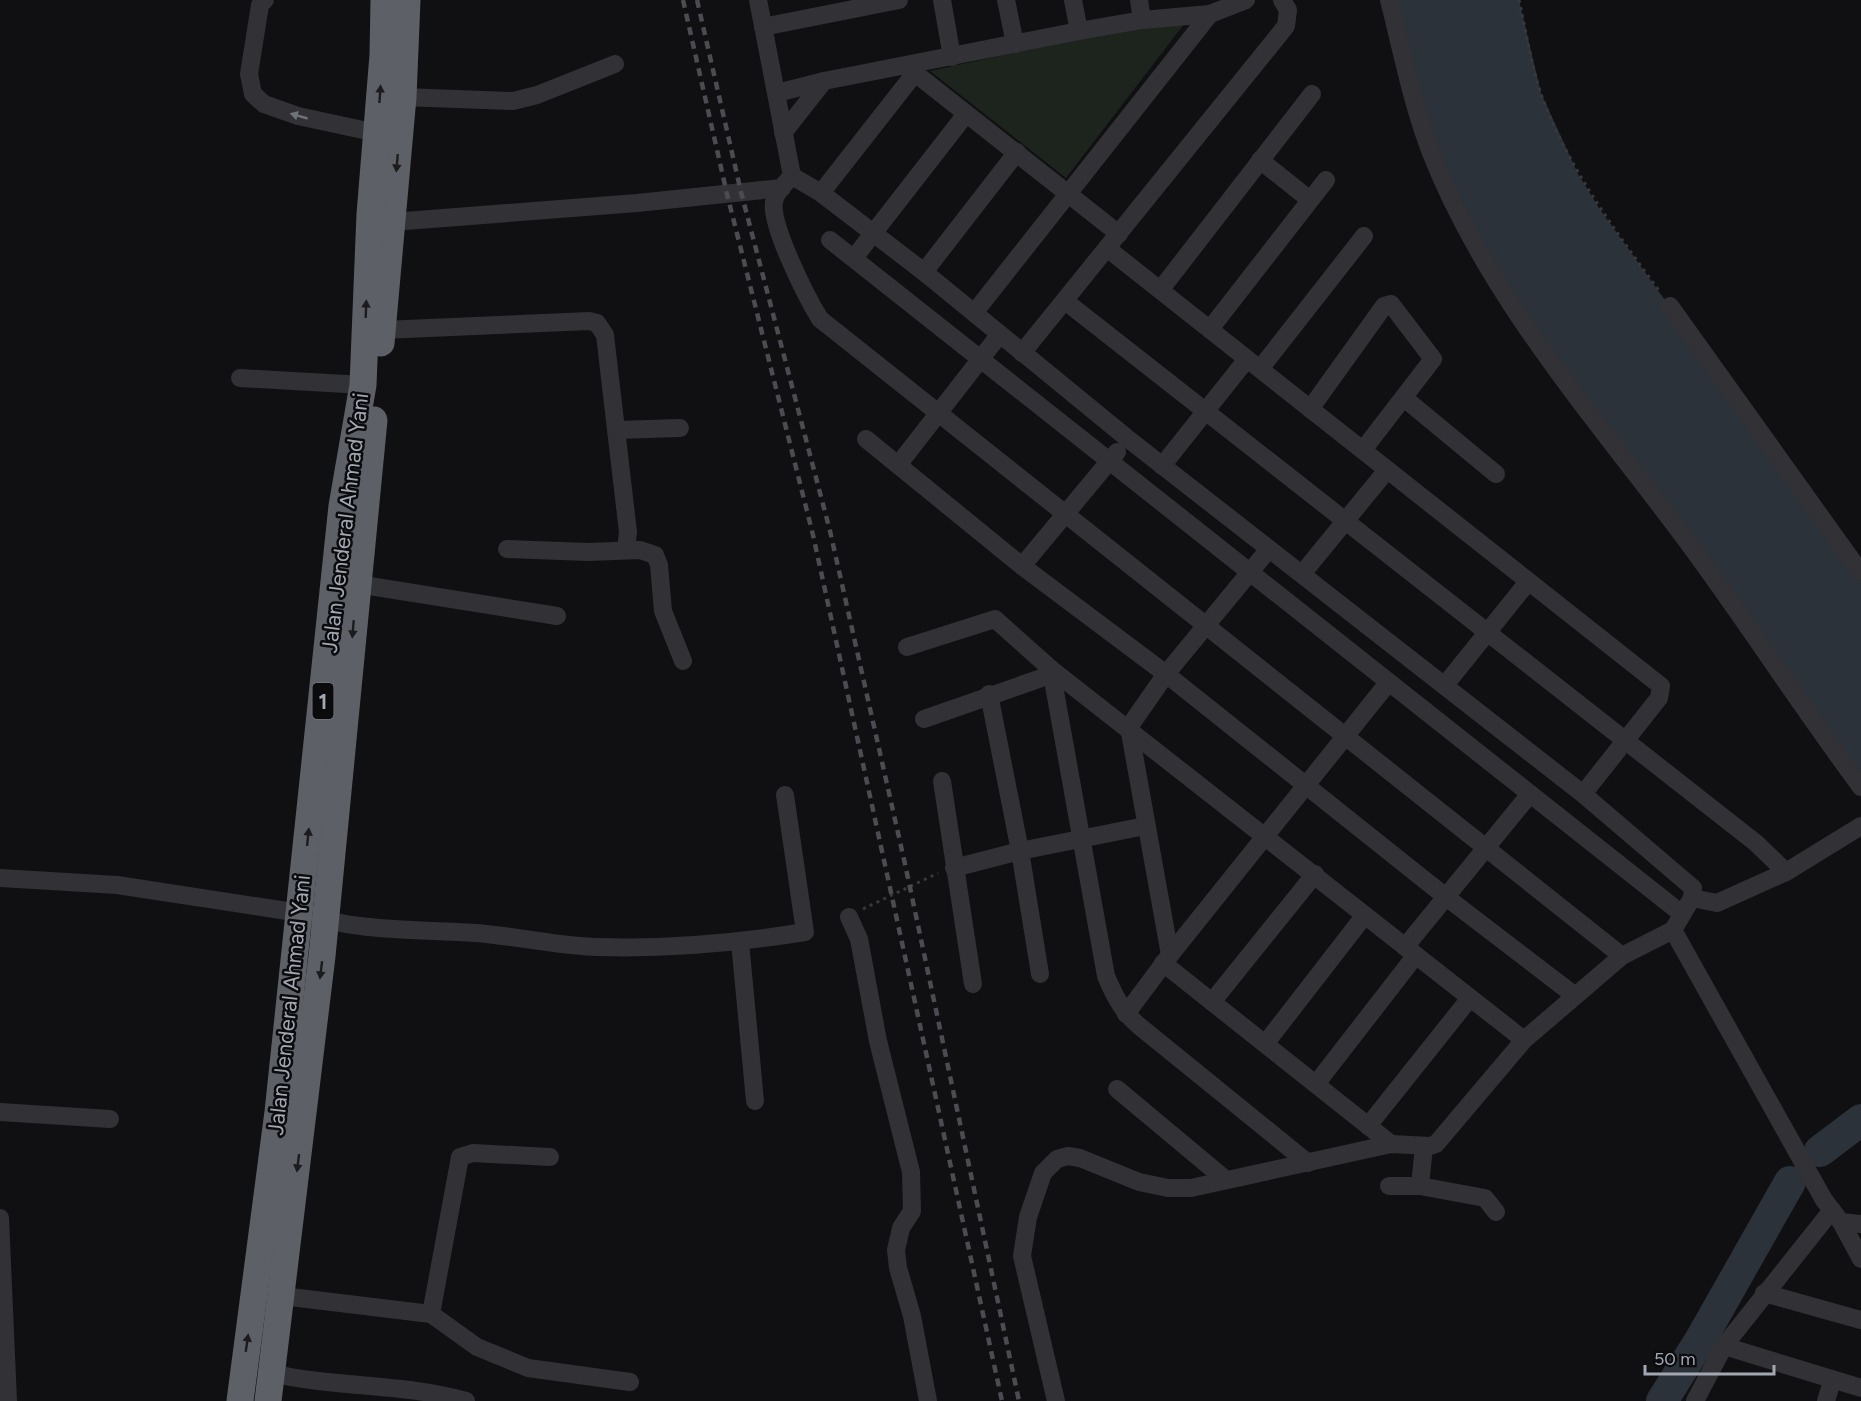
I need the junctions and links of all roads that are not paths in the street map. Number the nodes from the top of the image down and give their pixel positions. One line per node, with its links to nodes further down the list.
1 (265, 0): 26 (street, one-way to 1)
2 (384, 0): 26 (highway, Jalan Jenderal Ahmad Yani / 1, one-way to 2)
3 (407, 0): 24 (highway, Jalan Jenderal Ahmad Yani / 1)
4 (758, 0): 15 (street)
5 (899, 0): 15 (street)
6 (942, 0): 18 (street)
7 (1006, 0): 17 (street)
8 (1073, 0): 16 (street)
9 (1138, 0): 14 (street)
10 (1246, 0): 13 (street)
11 (1282, 0): 37 (street)
12 (1389, 0): 96 (street)
13 (1210, 14): 14 (street); 33 (street)
14 (1142, 20): 16 (street)
15 (763, 27): 22 (street)
16 (1079, 31): 17 (street)
17 (1015, 44): 18 (street)
18 (952, 57): 20 (street)
19 (615, 64): 24 (street)
20 (910, 70): 21 (street); 25 (street); 32 (street)
21 (824, 81): 22 (street); 27 (street)
22 (777, 93): 27 (street)
23 (1312, 94): 29 (street)
24 (403, 97): 35 (highway, Jalan Jenderal Ahmad Yani / 1, one-way to 35)
25 (966, 114): 28 (street); 36 (street)
26 (377, 133): 54 (highway, Jalan Jenderal Ahmad Yani / 1, one-way to 26)
27 (783, 133): 31 (street)
28 (1017, 152): 33 (street); 42 (street)
29 (1260, 160): 34 (street); 43 (street)
30 (1326, 180): 34 (street)
31 (787, 182): 32 (street); 35 (street); 58 (street)
32 (820, 192): 36 (street)
33 (1069, 192): 37 (street); 46 (street)
34 (1310, 200): 47 (street)
35 (392, 222): 48 (highway, Jalan Jenderal Ahmad Yani / 1)
36 (873, 232): 41 (street); 42 (street)
37 (1119, 234): 40 (street)
38 (1364, 236): 52 (street)
39 (830, 240): 41 (street)
40 (1108, 249): 43 (street); 44 (street)
41 (854, 258): 51 (street)
42 (924, 272): 46 (street)
43 (1161, 290): 47 (street)
44 (1065, 301): 50 (street); 57 (street)
45 (1670, 306): 76 (street)
46 (974, 313): 49 (street)
47 (1210, 329): 52 (street)
48 (383, 330): 60 (street); 79 (highway, Jalan Jenderal Ahmad Yani / 1)
49 (1000, 334): 50 (street); 51 (street)
50 (1022, 353): 61 (street)
51 (981, 360): 58 (street); 64 (street)
52 (1253, 364): 56 (street); 57 (street)
53 (240, 378): 54 (street)
54 (363, 385): 113 (highway, Jalan Jenderal Ahmad Yani / 1, one-way to 54)
55 (1404, 398): 56 (street); 63 (street); 68 (street)
56 (1310, 409): 63 (street)
57 (1206, 411): 66 (street); 70 (street)
58 (940, 414): 65 (street); 69 (street)
59 (680, 428): 60 (street)
60 (615, 430): 73 (street)
61 (1127, 438): 64 (street); 66 (street)
62 (866, 439): 65 (street)
63 (1363, 450): 67 (street)
64 (1110, 460): 69 (street); 75 (street)
65 (898, 465): 74 (street)
66 (1162, 466): 72 (street)
67 (1387, 470): 70 (street); 78 (street)
68 (1497, 474)
69 (1065, 514): 74 (street); 81 (street)
70 (1346, 521): 77 (street); 82 (street)
71 (507, 549): 73 (street)
72 (1269, 549): 75 (street); 77 (street)
73 (626, 550): 84 (street)
74 (1022, 566): 86 (street)
75 (1248, 573): 81 (street); 87 (street)
76 (1861, 573)
77 (1302, 574): 88 (street)
78 (1528, 582): 82 (street); 93 (street)
79 (357, 584): 80 (street); 113 (highway, Jalan Jenderal Ahmad Yani / 1, one-way to 113)
80 (556, 616)
81 (1206, 624): 86 (street); 92 (street)
82 (1488, 633): 88 (street); 93 (street)
83 (907, 647): 85 (street)
84 (683, 661)
85 (1050, 672): 89 (street); 91 (street); 103 (street)
86 (1166, 674): 91 (street); 95 (street)
87 (1388, 683): 92 (street); 97 (street)
88 (1445, 685): 98 (street)
89 (989, 694): 90 (street); 105 (street)
90 (924, 719)
91 (1129, 727): 100 (street); 102 (street)
92 (1347, 735): 95 (street); 104 (street)
93 (1626, 742): 98 (street); 107 (street)
94 (942, 781): 106 (street)
95 (1307, 786): 102 (street); 110 (street)
96 (1861, 788)
97 (1530, 794): 104 (street); 115 (street)
98 (1584, 794): 111 (street)
99 (785, 795): 116 (street)
100 (1145, 826): 103 (street); 119 (street)
101 (1861, 826): 107 (street)
102 (1268, 836): 108 (street); 119 (street)
103 (1082, 838): 105 (street); 125 (street)
104 (1487, 846): 110 (street); 118 (street)
105 (1020, 851): 106 (street); 120 (street)
106 (954, 868): 121 (street)
107 (1786, 872): 111 (street)
108 (1315, 874): 112 (street); 124 (street)
109 (0, 878): 113 (street)
110 (1446, 897): 117 (street); 122 (street)
111 (1692, 898): 115 (street)
112 (1365, 915): 117 (street); 127 (street)
113 (312, 917): 116 (street); 147 (highway, Jalan Jenderal Ahmad Yani / 1, one-way to 147); 157 (highway, Jalan Jenderal Ahmad Yani / 1, one-way to 113)
114 (849, 917): 160 (street)
115 (1678, 929): 118 (street); 141 (street)
116 (740, 942): 130 (street)
117 (1411, 951): 123 (street); 128 (street)
118 (1622, 956): 122 (street)
119 (1166, 959): 124 (street); 125 (street)
120 (1040, 974)
121 (973, 984)
122 (1574, 995): 126 (street)
123 (1470, 998): 126 (street); 133 (street)
124 (1212, 1002): 127 (street)
125 (1126, 1014): 137 (street)
126 (1524, 1040): 135 (street)
127 (1265, 1044): 128 (street)
128 (1316, 1084): 133 (street)
129 (1117, 1089): 138 (street)
130 (755, 1101)
131 (0, 1112): 132 (street)
132 (110, 1119)
133 (1368, 1126): 134 (street)
134 (1390, 1143): 135 (street); 137 (street)
135 (1424, 1146): 140 (street)
136 (550, 1157): 148 (street)
137 (1308, 1162): 138 (street)
138 (1226, 1180): 161 (street)
139 (1389, 1186): 140 (street)
140 (1420, 1186): 142 (street)
141 (1832, 1211): 144 (street); 145 (street); 146 (street)
142 (1497, 1212)
143 (0, 1218): 151 (street)
144 (1861, 1224)
145 (1861, 1259)
146 (1764, 1293): 149 (street); 150 (street)
147 (282, 1296): 148 (street); 152 (highway, Jalan Jenderal Ahmad Yani / 1)
148 (431, 1314): 154 (street)
149 (1861, 1320)
150 (1724, 1346): 153 (street); 162 (street)
151 (4, 1359): 156 (street)
152 (271, 1373): 158 (highway, Jalan Jenderal Ahmad Yani / 1); 159 (street)
153 (1832, 1381): 155 (street); 163 (street)
154 (630, 1382)
155 (1861, 1388)
156 (8, 1401)
157 (240, 1401)
158 (268, 1401)
159 (466, 1401)
160 (928, 1401)
161 (1056, 1401)
162 (1695, 1401)
163 (1826, 1401)

